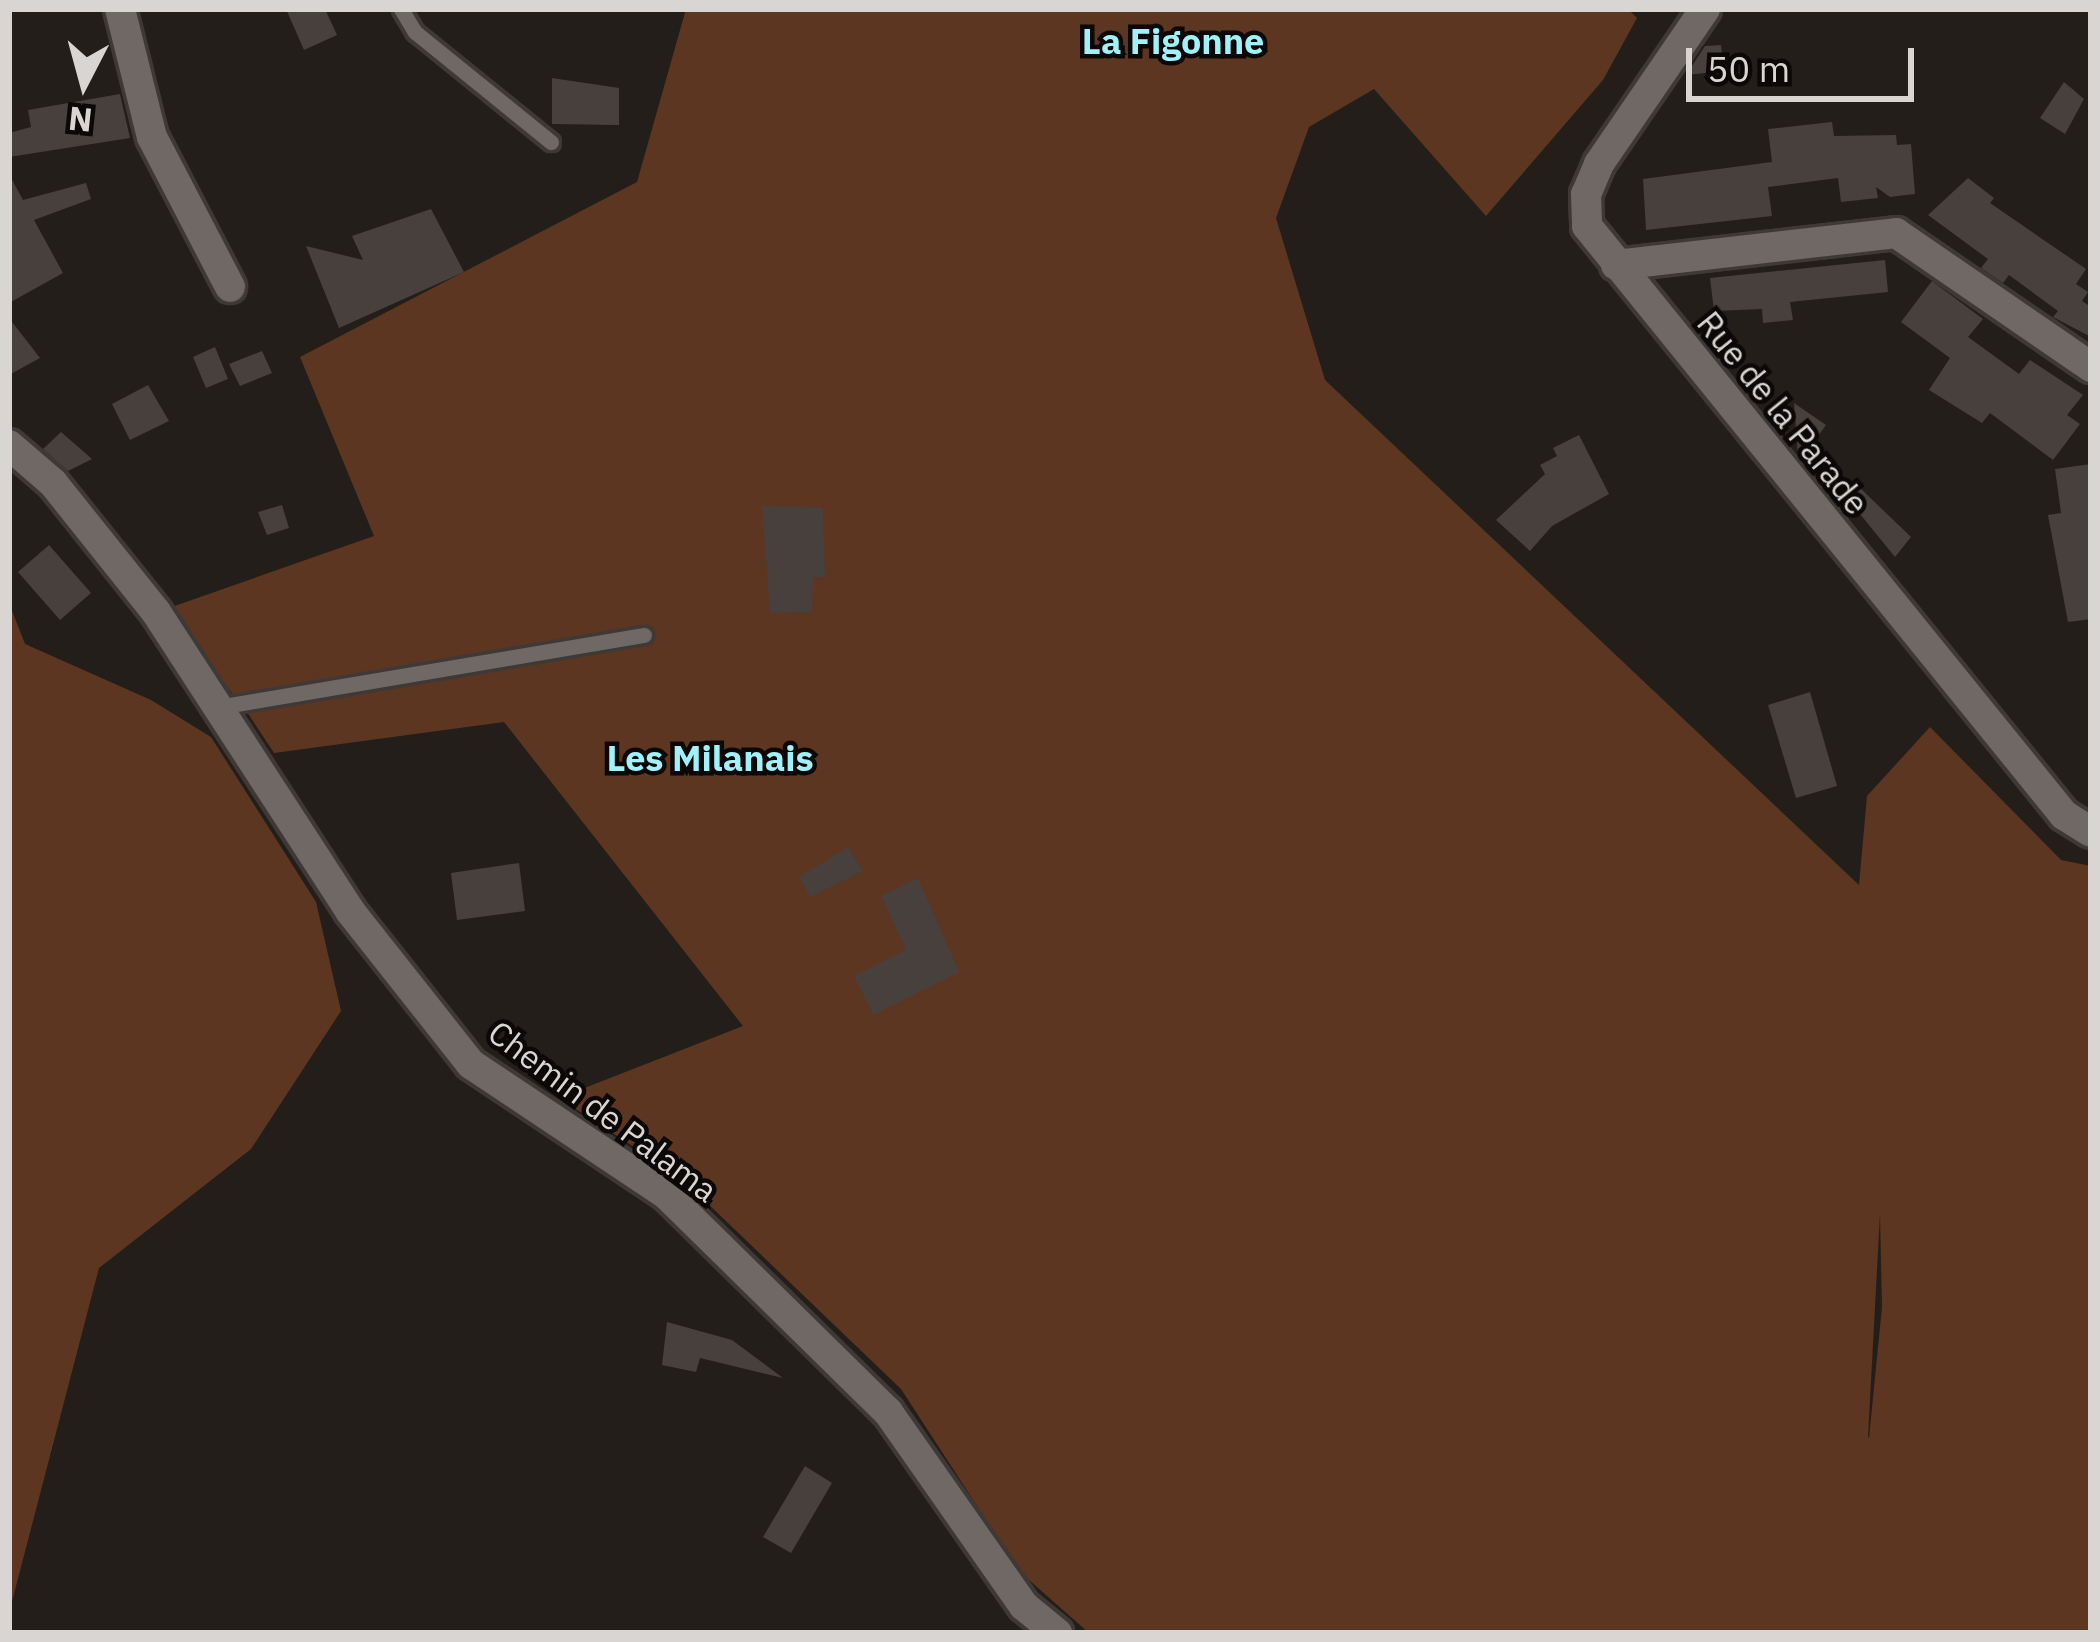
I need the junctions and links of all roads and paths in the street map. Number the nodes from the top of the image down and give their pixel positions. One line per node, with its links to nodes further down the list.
1 (120, 9): 6 (street)
2 (401, 9): 4 (lane)
3 (1706, 9): 5 (street, Rue de la Parade)
4 (551, 142)
5 (1616, 265): 7 (street); 11 (street, Rue de la Parade)
6 (230, 287)
7 (2091, 367)
8 (9, 445): 10 (street, Chemin de Palama)
9 (644, 635): 10 (lane)
10 (224, 706): 12 (street, Chemin de Palama)
11 (2091, 832)
12 (1057, 1633)

